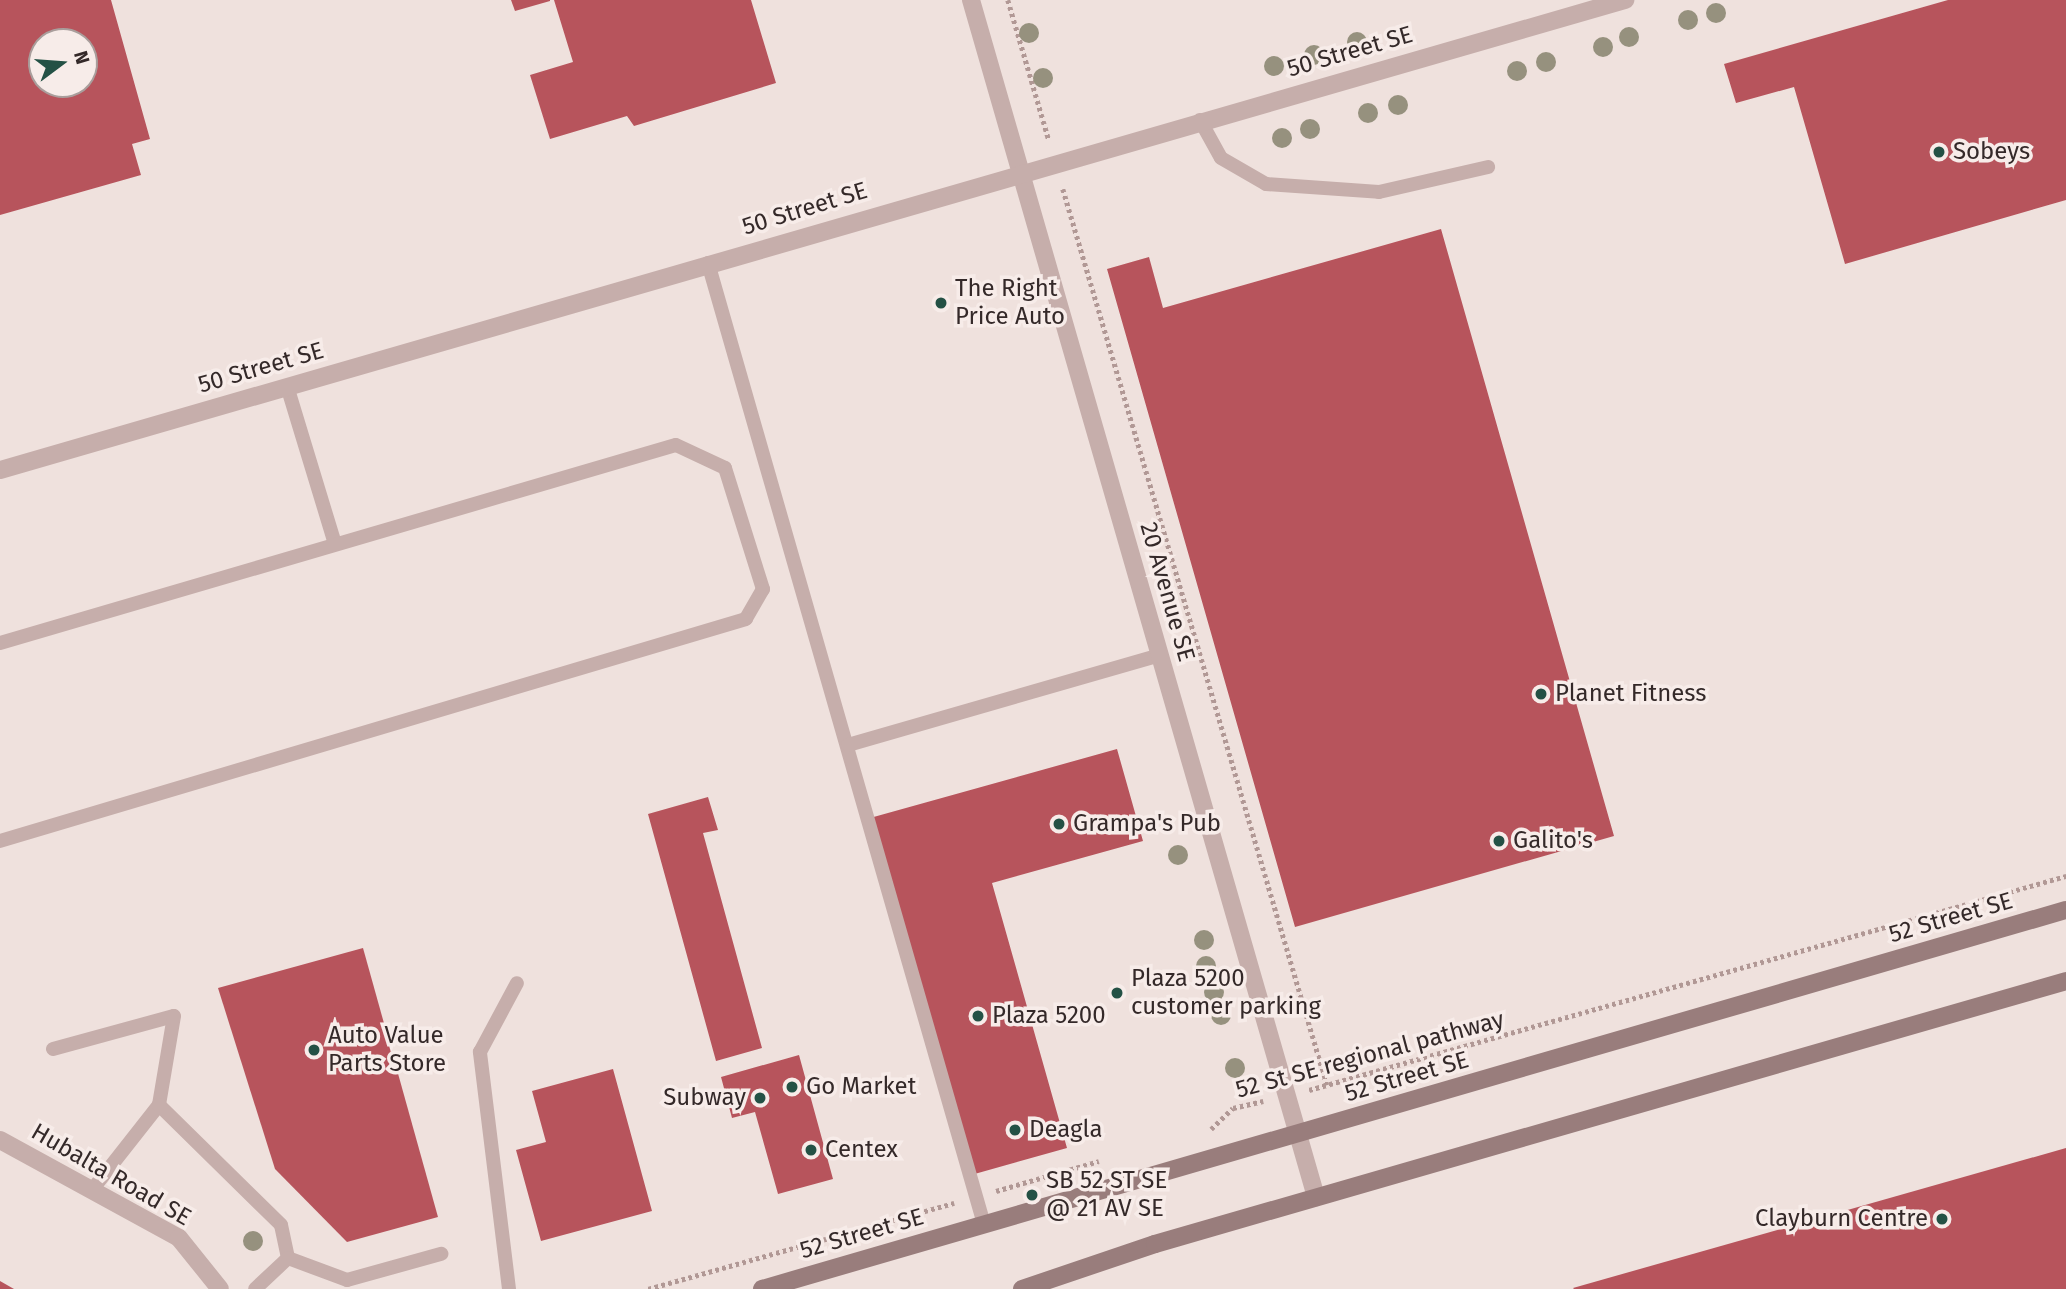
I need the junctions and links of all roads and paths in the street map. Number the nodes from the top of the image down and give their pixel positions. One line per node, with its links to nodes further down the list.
1 (971, 0): 7 (street, 20 Avenue SE)
2 (1008, 0): 5 (path)
3 (1625, 0): 4 (street, 50 Street SE)
4 (1200, 120): 5 (street, 50 Street SE); 6 (lane)
5 (1055, 160): 7 (street, 50 Street SE); 21 (path)
6 (1488, 167)
7 (1020, 170): 8 (street, 50 Street SE); 13 (street, 20 Avenue SE)
8 (708, 263): 9 (street, 50 Street SE); 14 (lane)
9 (287, 386): 10 (street, 50 Street SE); 11 (lane)
10 (0, 470)
11 (335, 544): 12 (lane); 15 (lane)
12 (0, 643)
13 (1159, 655): 14 (lane); 22 (street, 20 Avenue SE)
14 (848, 746): 29 (lane)
15 (0, 841)
16 (2066, 876): 21 (path, 52 St SE regional pathway)
17 (2066, 910): 25 (main road, 52 Street SE)
18 (2066, 981): 30 (main road)
19 (517, 983): 37 (lane)
20 (52, 1049): 23 (lane)
21 (1327, 1085): 22 (path, 52 St SE regional pathway)
22 (1286, 1095): 24 (path, 52 St SE regional pathway); 25 (street, 20 Avenue SE)
23 (159, 1105): 28 (lane); 33 (lane)
24 (1202, 1132)
25 (1297, 1134): 30 (street, 20 Avenue SE); 31 (main road, 52 Street SE)
26 (0, 1140): 28 (street, Hubalta Road SE)
27 (1103, 1160): 29 (path)
28 (92, 1190): 35 (street, Hubalta Road SE)
29 (977, 1196): 31 (lane); 38 (path)
30 (1316, 1197): 40 (main road)
31 (984, 1224): 34 (main road, 52 Street SE)
32 (441, 1254): 33 (lane)
33 (288, 1258): 36 (lane)
34 (781, 1286): 39 (main road, 52 Street SE)
35 (220, 1289)
36 (255, 1289)
37 (509, 1289)
38 (648, 1289)
39 (762, 1289)
40 (1022, 1289)

